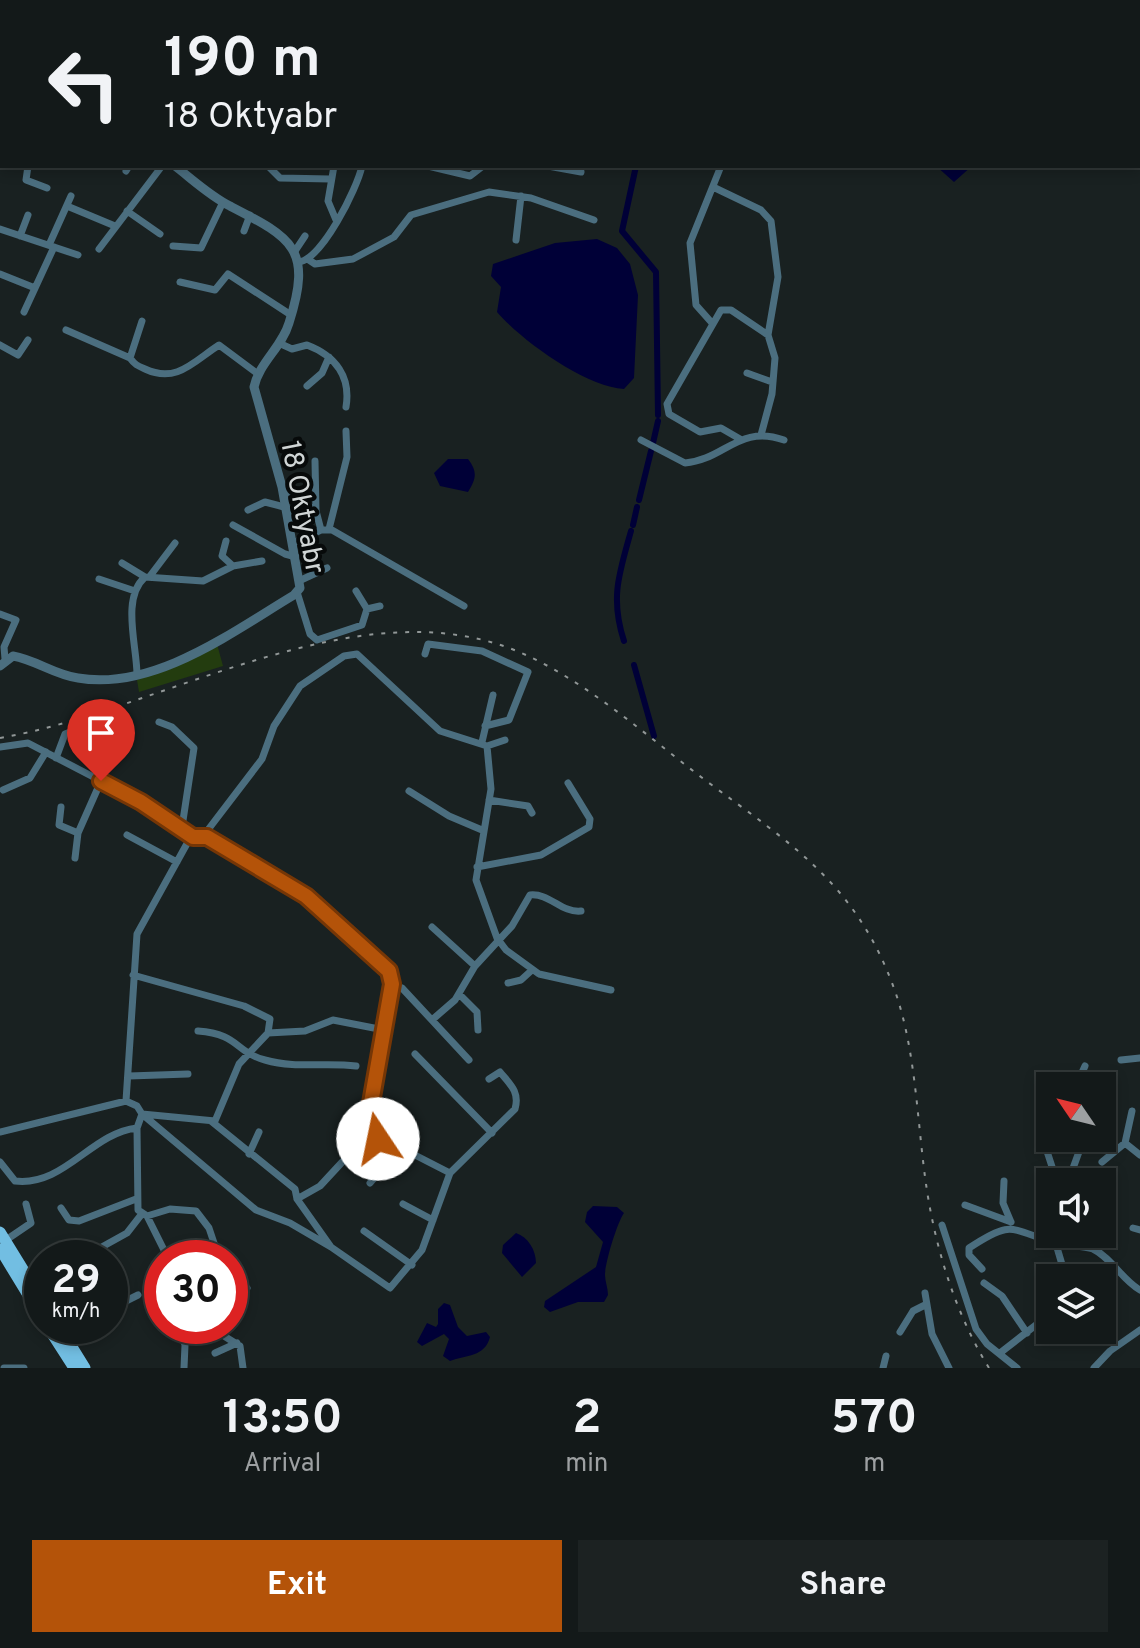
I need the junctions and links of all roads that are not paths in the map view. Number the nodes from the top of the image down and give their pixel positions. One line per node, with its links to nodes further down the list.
1 (28, 168): 14 (street)
2 (160, 168): 19 (street)
3 (178, 168): 17 (street)
4 (270, 168): 12 (street)
5 (333, 168): 12 (street)
6 (361, 168): 22 (street)
7 (436, 168): 8 (street)
8 (480, 168)
9 (559, 168): 11 (street)
10 (720, 168): 13 (street)
11 (581, 172)
12 (330, 179): 22 (street)
13 (713, 187): 43 (street); 45 (street)
14 (47, 188)
15 (71, 196): 18 (street)
16 (521, 196): 23 (street); 30 (street); 36 (street)
17 (223, 202): 21 (street); 32 (street)
18 (67, 206): 24 (street); 31 (street)
19 (127, 211): 24 (street); 27 (street)
20 (28, 215): 28 (street)
21 (250, 215): 26 (street); 34 (street)
22 (336, 220): 36 (street)
23 (594, 220)
24 (115, 226): 33 (street)
25 (0, 229): 28 (street)
26 (244, 231)
27 (160, 234)
28 (20, 236): 31 (street)
29 (305, 236): 34 (street)
30 (516, 240)
31 (52, 246): 35 (street); 39 (street)
32 (173, 246)
33 (99, 249)
34 (295, 251): 36 (street)
35 (78, 255)
36 (304, 261): 41 (street)
37 (0, 274): 39 (street)
38 (180, 282): 41 (street)
39 (35, 288): 40 (street)
40 (24, 312)
41 (291, 315): 47 (street)
42 (142, 321): 50 (street)
43 (712, 323): 45 (street); 58 (street)
44 (66, 330): 50 (street)
45 (768, 335): 53 (street)
46 (28, 340): 48 (street)
47 (281, 344): 49 (street); 52 (street)
48 (0, 345)
49 (329, 357): 54 (street); 55 (street)
50 (130, 358): 52 (street)
51 (747, 373): 53 (street)
52 (258, 374): 62 (street, 18 Oktyabr)
53 (772, 382): 57 (street)
54 (307, 386)
55 (346, 407)
56 (346, 431): 67 (street)
57 (761, 435): 58 (street); 60 (street)
58 (740, 439): 59 (street)
59 (641, 440)
60 (784, 440)
61 (315, 461): 65 (street)
62 (282, 487): 63 (street, 18 Oktyabr); 65 (street)
63 (284, 507): 64 (street); 70 (street, 18 Oktyabr)
64 (248, 510)
65 (316, 511): 67 (street)
66 (233, 525): 71 (street)
67 (325, 529): 70 (street); 83 (street)
68 (226, 541): 74 (street)
69 (175, 543): 76 (street)
70 (293, 543): 71 (street, 18 Oktyabr)
71 (296, 557): 78 (street, 18 Oktyabr)
72 (262, 561): 74 (street)
73 (122, 563): 76 (street)
74 (233, 566): 76 (street)
75 (327, 568): 78 (street)
76 (148, 576): 79 (street)
77 (99, 579): 79 (street)
78 (301, 580): 81 (street, 18 Oktyabr)
79 (135, 591): 88 (street)
80 (356, 591): 84 (street)
81 (297, 592): 84 (street); 88 (street, 18 Oktyabr)
82 (380, 606): 84 (street)
83 (464, 606)
84 (367, 609)
85 (0, 614): 87 (street)
86 (425, 654): 91 (street)
87 (2, 662): 88 (street, 18 Oktyabr)
88 (137, 675)
89 (493, 695): 91 (street)
90 (159, 722): 105 (street)
91 (485, 726): 94 (street)
92 (505, 740): 94 (street)
93 (123, 744): 97 (street)
94 (484, 744): 102 (street); 109 (street)
95 (0, 747): 96 (street)
96 (46, 752): 97 (street); 100 (street)
97 (56, 758): 98 (street)
98 (101, 781): 105 (street); 107 (street)
99 (568, 783): 113 (street)
100 (3, 790)
101 (409, 791): 106 (street)
102 (489, 800): 104 (street); 106 (street)
103 (61, 807): 107 (street)
104 (532, 813)
105 (182, 827): 110 (street)
106 (482, 830): 113 (street)
107 (78, 833): 111 (street)
108 (127, 835): 112 (street)
109 (204, 835): 110 (street); 121 (street)
110 (193, 837): 112 (street)
111 (75, 858)
112 (177, 862): 119 (street)
113 (477, 867): 116 (street)
114 (581, 911): 116 (street)
115 (432, 927): 117 (street)
116 (497, 938): 117 (street); 118 (street)
117 (475, 966): 123 (street)
118 (532, 970): 120 (street); 122 (street)
119 (133, 975): 128 (street); 138 (street)
120 (508, 983)
121 (392, 984): 124 (street); 125 (street)
122 (611, 990)
123 (459, 994): 124 (street); 126 (street)
124 (432, 1020): 132 (street)
125 (384, 1030): 128 (street); 147 (street)
126 (478, 1030)
127 (198, 1031): 129 (street)
128 (268, 1033): 129 (street)
129 (250, 1052): 134 (street); 143 (street)
130 (415, 1054): 148 (street)
131 (1140, 1058): 133 (street)
132 (469, 1060)
133 (1121, 1060)
134 (356, 1066)
135 (1085, 1066): 136 (street)
136 (1082, 1072)
137 (188, 1074): 138 (street)
138 (129, 1076): 140 (street)
139 (489, 1079): 148 (street)
140 (126, 1101): 142 (street); 145 (street)
141 (1132, 1111): 149 (street)
142 (142, 1114): 143 (street); 144 (street); 174 (street)
143 (210, 1121): 151 (street)
144 (137, 1128): 153 (street); 158 (street)
145 (0, 1132)
146 (259, 1132): 151 (street)
147 (370, 1132): 150 (street); 159 (street)
148 (492, 1133): 155 (street)
149 (1125, 1143): 152 (street); 154 (street)
150 (399, 1149): 155 (street); 157 (street)
151 (249, 1154): 159 (street)
152 (1140, 1155)
153 (0, 1162)
154 (1102, 1162)
155 (450, 1173): 165 (street)
156 (1004, 1181): 167 (street)
157 (370, 1183)
158 (136, 1199): 163 (street); 164 (street)
159 (297, 1199): 174 (street)
160 (26, 1204): 170 (street)
161 (403, 1204): 165 (street)
162 (965, 1205): 167 (street)
163 (61, 1208)
164 (144, 1216): 171 (street); 172 (street); 173 (street)
165 (433, 1220): 176 (street)
166 (942, 1225): 196 (street)
167 (1012, 1225): 169 (street); 177 (street)
168 (364, 1231): 176 (street)
169 (1036, 1235)
170 (2, 1240): 178 (main road); 179 (main road)
171 (114, 1240)
172 (158, 1240)
173 (213, 1240)
174 (331, 1247): 176 (street)
175 (1086, 1248): 181 (street)
176 (412, 1265)
177 (982, 1269)
178 (24, 1273)
179 (24, 1283)
180 (984, 1283): 189 (street)
181 (1140, 1290)
182 (925, 1293): 185 (street)
183 (138, 1295): 184 (street)
184 (128, 1300)
185 (925, 1305): 188 (street); 205 (street)
186 (1036, 1326): 189 (street)
187 (1140, 1330): 207 (street)
188 (900, 1332)
189 (1027, 1333): 196 (street)
190 (57, 1344): 198 (main road)
191 (70, 1344): 201 (main road)
192 (185, 1344): 202 (street)
193 (235, 1344): 195 (street)
194 (237, 1344): 203 (street)
195 (215, 1353)
196 (1000, 1353): 206 (street)
197 (886, 1356): 204 (street)
198 (69, 1367)
199 (4, 1368): 200 (street)
200 (24, 1368)
201 (85, 1368)
202 (184, 1368)
203 (243, 1368)
204 (883, 1368)
205 (949, 1368)
206 (1017, 1368)
207 (1094, 1368)

